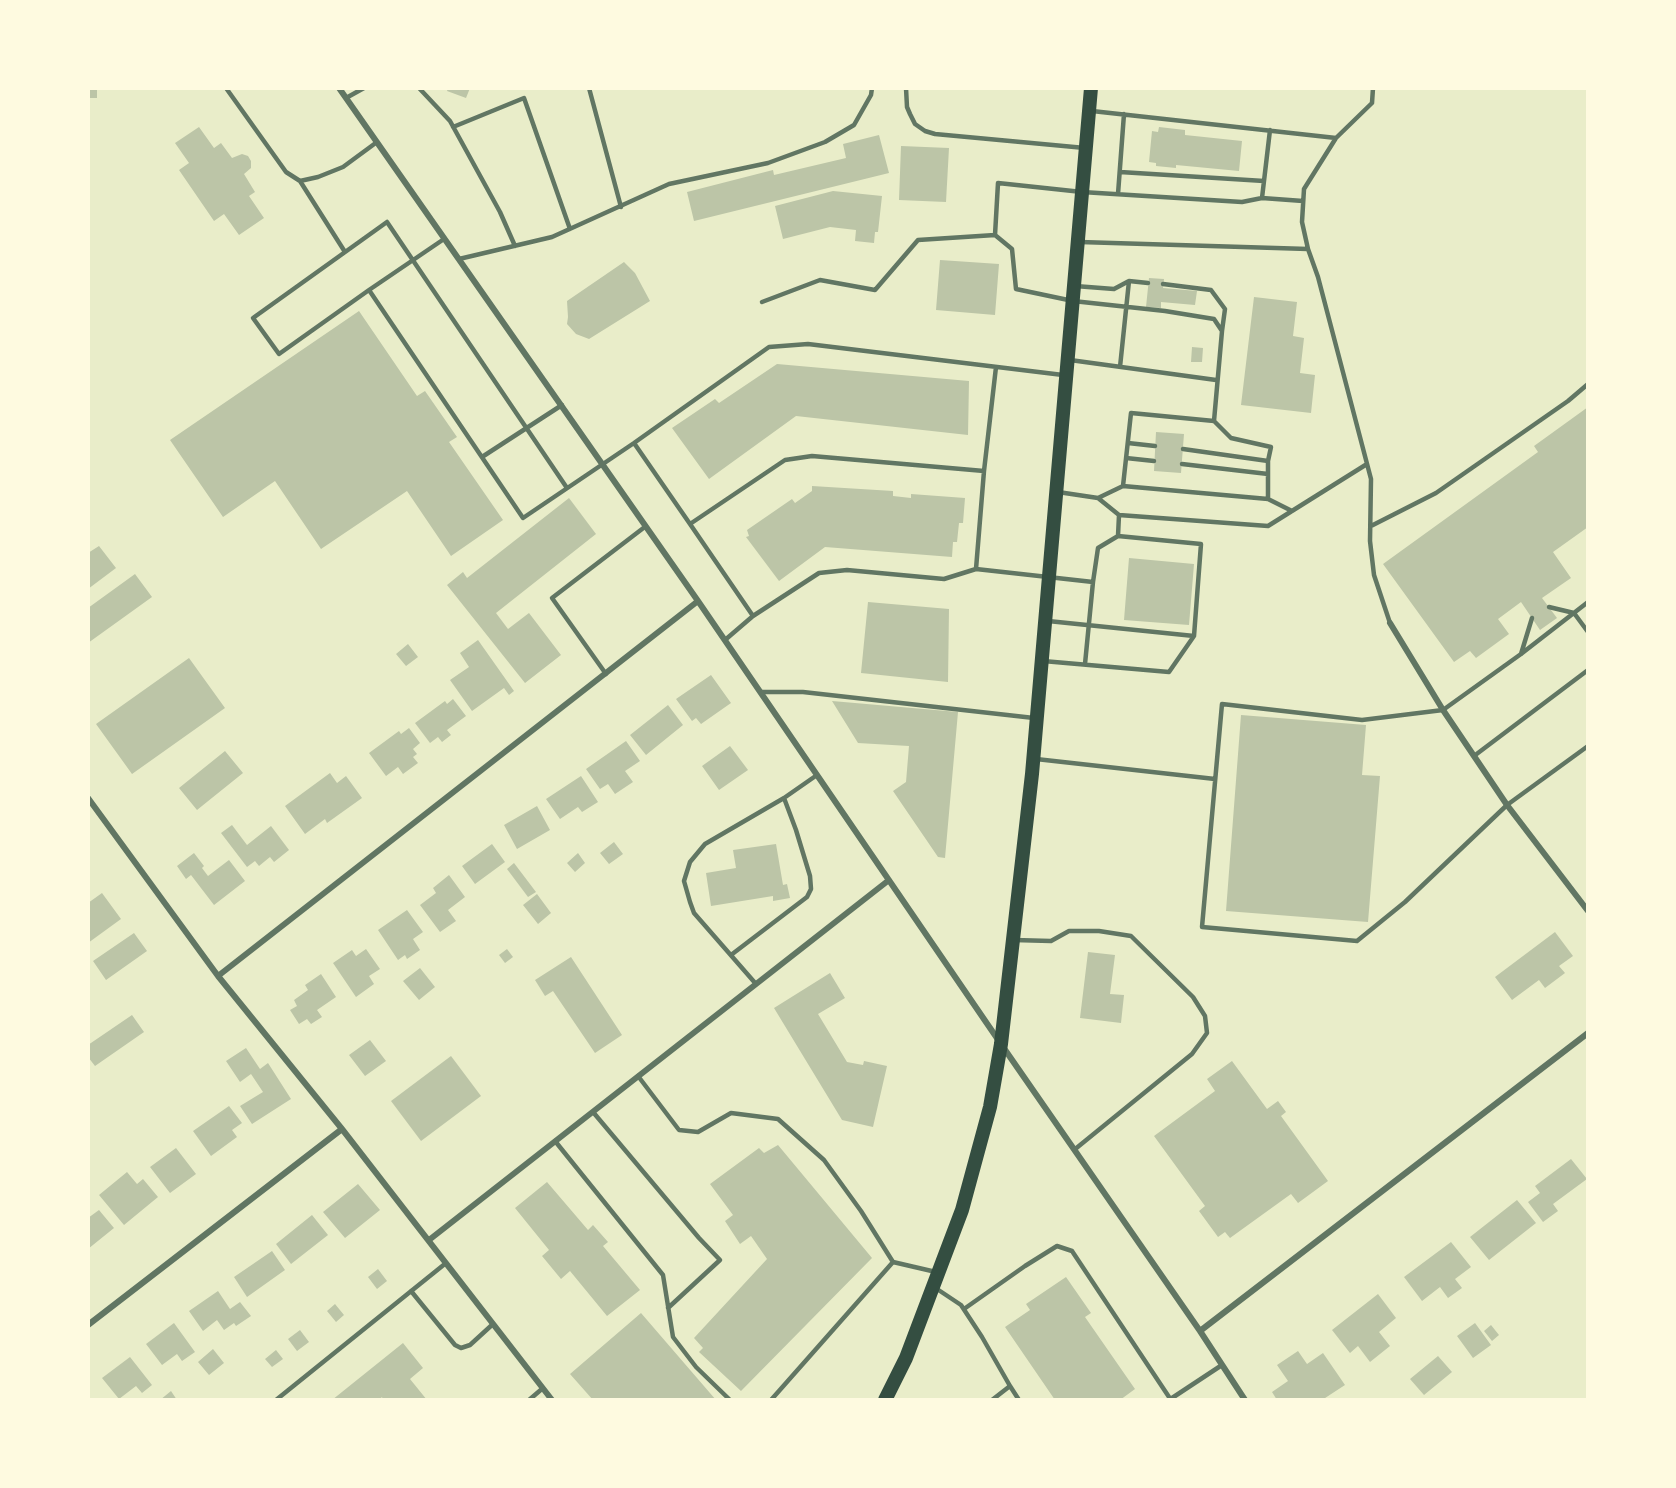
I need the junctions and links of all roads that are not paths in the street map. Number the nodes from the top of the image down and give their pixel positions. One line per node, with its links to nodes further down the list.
1 (226, 88): 19 (lane)
2 (339, 88): 10 (street)
3 (364, 88): 10 (lane)
4 (419, 88): 13 (lane)
5 (589, 88): 25 (lane)
6 (872, 88): 25 (lane)
7 (906, 88): 17 (lane)
8 (1091, 88): 11 (main road)
9 (1373, 88): 15 (lane)
10 (346, 98): 16 (street)
11 (1089, 110): 12 (lane); 17 (main road)
12 (1124, 114): 14 (lane); 18 (lane)
13 (453, 127): 26 (lane); 30 (lane)
14 (1270, 130): 15 (lane); 20 (lane)
15 (1336, 138): 24 (lane)
16 (377, 142): 19 (lane); 28 (street)
17 (1086, 148): 21 (main road)
18 (1120, 172): 20 (lane); 22 (lane)
19 (300, 181): 32 (lane)
20 (1264, 181): 23 (lane)
21 (1082, 192): 22 (lane); 27 (lane); 29 (main road)
22 (1118, 194): 23 (lane)
23 (1262, 198): 24 (lane)
24 (1303, 201): 31 (lane)
25 (621, 207): 26 (lane)
26 (570, 229): 30 (lane)
27 (995, 235): 40 (lane); 41 (lane)
28 (444, 239): 33 (street); 34 (lane)
29 (1078, 242): 31 (lane); 38 (main road)
30 (515, 246): 33 (lane)
31 (1308, 249): 63 (lane)
32 (345, 252): 34 (lane); 39 (lane)
33 (459, 259): 50 (street)
34 (413, 260): 39 (lane); 52 (lane)
35 (1130, 281): 36 (lane); 38 (lane); 42 (lane)
36 (1148, 283)
37 (1163, 284): 43 (lane)
38 (1074, 286): 40 (main road)
39 (369, 290): 57 (lane)
40 (1073, 301): 42 (lane); 44 (main road)
41 (762, 302)
42 (1126, 307): 43 (lane); 46 (lane)
43 (1222, 331): 48 (lane)
44 (1068, 360): 46 (lane); 47 (main road)
45 (996, 367): 47 (lane); 53 (lane); 64 (lane)
46 (1120, 367): 48 (lane)
47 (1066, 375): 68 (main road)
48 (1216, 380): 51 (lane)
49 (1587, 384): 75 (lane)
50 (562, 405): 52 (lane); 61 (street)
51 (1214, 421): 54 (lane); 60 (lane)
52 (526, 427): 57 (lane); 67 (lane)
53 (634, 443): 61 (lane); 73 (lane)
54 (1128, 443): 55 (lane); 58 (lane)
55 (1155, 446)
56 (1183, 449): 60 (lane)
57 (482, 457): 67 (lane)
58 (1126, 458): 59 (lane); 66 (lane)
59 (1154, 461)
60 (1268, 461): 65 (lane)
61 (602, 463): 67 (lane); 74 (street)
62 (1182, 464): 65 (lane)
63 (1367, 464): 71 (lane); 75 (lane)
64 (984, 471): 73 (lane); 77 (lane)
65 (1268, 474): 70 (lane)
66 (1123, 486): 69 (lane); 70 (lane)
67 (567, 488)
68 (1056, 492): 69 (lane); 78 (main road)
69 (1098, 498): 72 (lane)
70 (1268, 499): 71 (lane)
71 (1292, 511): 72 (lane)
72 (1119, 515): 76 (lane)
73 (690, 524): 84 (lane)
74 (646, 526): 80 (street); 96 (lane)
75 (1371, 526): 87 (lane)
76 (1118, 536): 79 (lane); 90 (lane)
77 (976, 569): 78 (lane); 84 (lane)
78 (1049, 577): 79 (lane); 86 (main road)
79 (1093, 582): 88 (lane)
80 (698, 601): 91 (street); 96 (street)
81 (1587, 602): 83 (lane)
82 (1549, 607): 83 (lane)
83 (1574, 613): 89 (lane); 92 (lane)
84 (753, 616): 91 (lane)
85 (1532, 618): 92 (lane)
86 (1045, 621): 88 (lane); 93 (main road)
87 (1390, 623): 98 (street)
88 (1089, 626): 90 (lane); 94 (lane)
89 (1587, 632)
90 (1194, 636): 94 (lane)
91 (725, 640): 97 (street)
92 (1521, 654): 98 (lane)
93 (1042, 661): 94 (lane); 99 (main road)
94 (1085, 664)
95 (1587, 670): 101 (lane)
96 (606, 674): 112 (street)
97 (760, 692): 99 (lane); 103 (street)
98 (1443, 710): 101 (street); 104 (lane)
99 (1037, 718): 102 (main road)
100 (1587, 746): 107 (lane)
101 (1474, 756): 107 (street)
102 (1033, 759): 104 (lane); 110 (main road)
103 (817, 775): 106 (lane); 108 (street)
104 (1215, 779): 107 (lane)
105 (88, 798): 112 (street)
106 (784, 798): 111 (lane); 111 (lane)
107 (1507, 805): 109 (street)
108 (888, 880): 113 (street); 115 (street)
109 (1587, 911)
110 (1013, 940): 115 (main road); 120 (lane)
111 (731, 955): 113 (lane)
112 (218, 976): 118 (street)
113 (756, 984): 116 (street)
114 (1587, 1033): 131 (street)
115 (1000, 1044): 120 (street); 124 (main road)
116 (638, 1076): 117 (street); 122 (lane)
117 (593, 1112): 119 (street); 127 (lane)
118 (342, 1129): 121 (street); 130 (street)
119 (555, 1141): 121 (street); 127 (lane)
120 (1074, 1150): 131 (street)
121 (429, 1240): 123 (street)
122 (893, 1262): 124 (lane); 140 (lane)
123 (446, 1263): 126 (lane); 129 (street)
124 (938, 1272): 125 (main road)
125 (933, 1287): 128 (lane); 141 (main road)
126 (411, 1291): 129 (lane); 136 (lane)
127 (669, 1308): 139 (lane)
128 (964, 1310): 133 (lane); 135 (lane)
129 (493, 1324): 134 (street)
130 (88, 1325)
131 (1200, 1331): 132 (street)
132 (1222, 1365): 135 (lane); 144 (street)
133 (1010, 1386): 142 (lane); 143 (lane)
134 (543, 1388): 137 (lane); 138 (street)
135 (1170, 1399)
136 (276, 1400)
137 (529, 1400)
138 (552, 1400)
139 (730, 1400)
140 (771, 1400)
141 (885, 1400)
142 (992, 1400)
143 (1018, 1400)
144 (1245, 1400)

